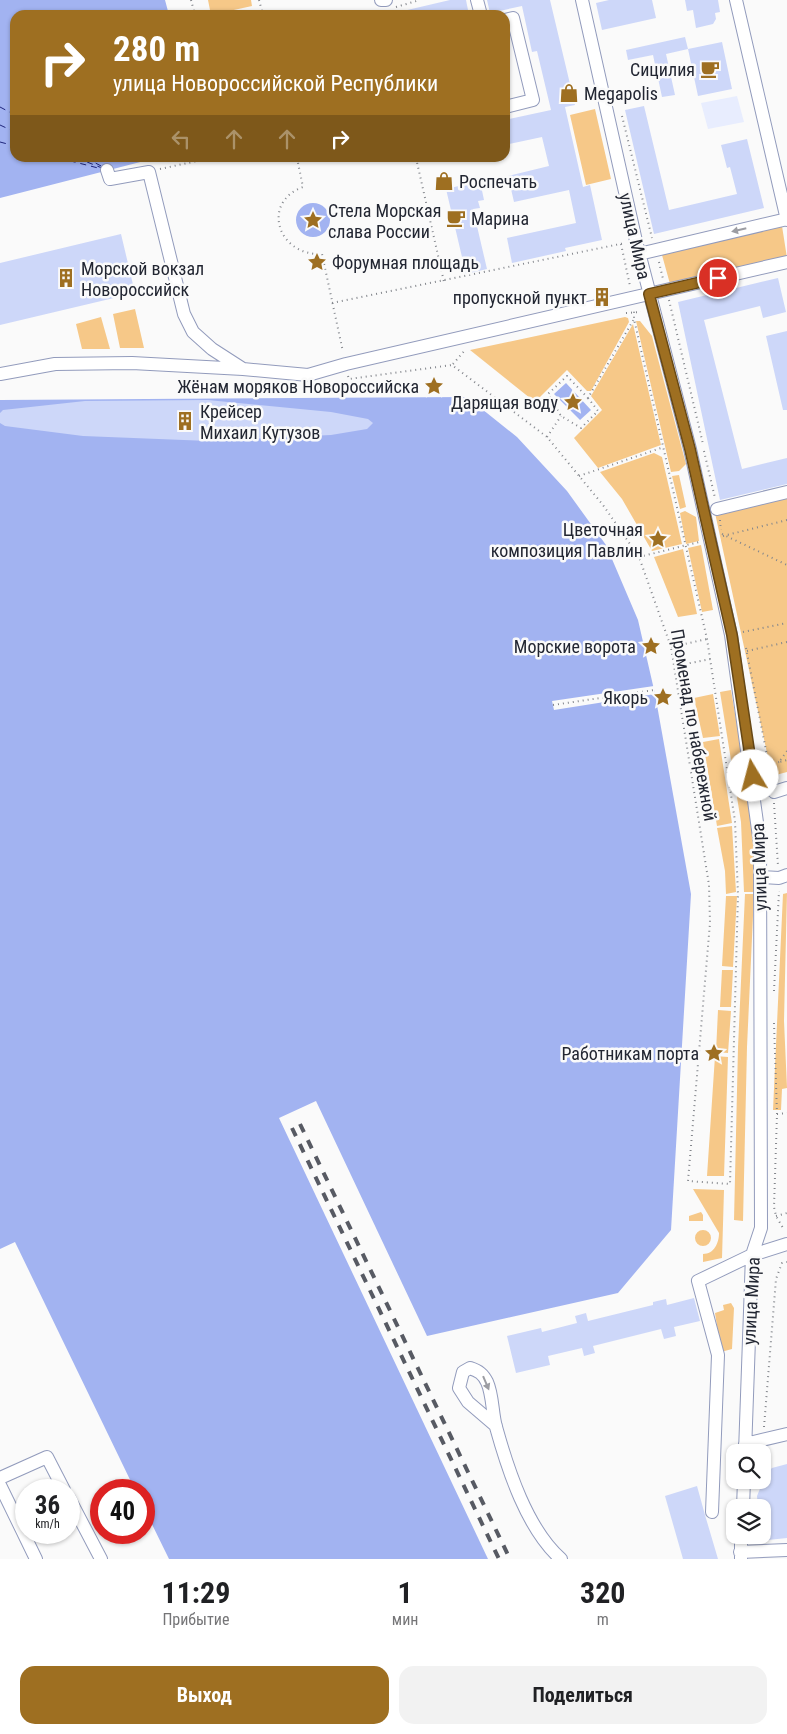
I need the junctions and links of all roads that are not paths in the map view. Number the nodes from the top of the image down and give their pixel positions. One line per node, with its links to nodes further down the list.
1 (582, 0): 7 (street, улица Мира)
2 (736, 0): 6 (street)
3 (510, 19): 4 (street)
4 (510, 105)
5 (107, 170): 10 (street)
6 (787, 219): 7 (street, one-way to 7)
7 (639, 254): 9 (street, улица Мира)
8 (787, 262): 9 (street)
9 (649, 294): 10 (street); 17 (street, улица Мира)
10 (243, 369): 11 (street)
11 (0, 374)
12 (787, 492): 13 (street)
13 (718, 509)
14 (787, 788): 15 (street)
15 (774, 792)
16 (787, 876): 17 (street)
17 (760, 877): 19 (street, улица Мира)
18 (787, 1244): 19 (street)
19 (752, 1255): 22 (street, улица Мира); 27 (street)
20 (496, 1426): 33 (street)
21 (787, 1434): 23 (street)
22 (745, 1444)
23 (754, 1444)
24 (0, 1478): 25 (street)
25 (58, 1479)
26 (0, 1485): 31 (street)
27 (712, 1512)
28 (80, 1519): 32 (street)
29 (787, 1550): 30 (street)
30 (741, 1556)
31 (36, 1559)
32 (101, 1559)
33 (561, 1559)

